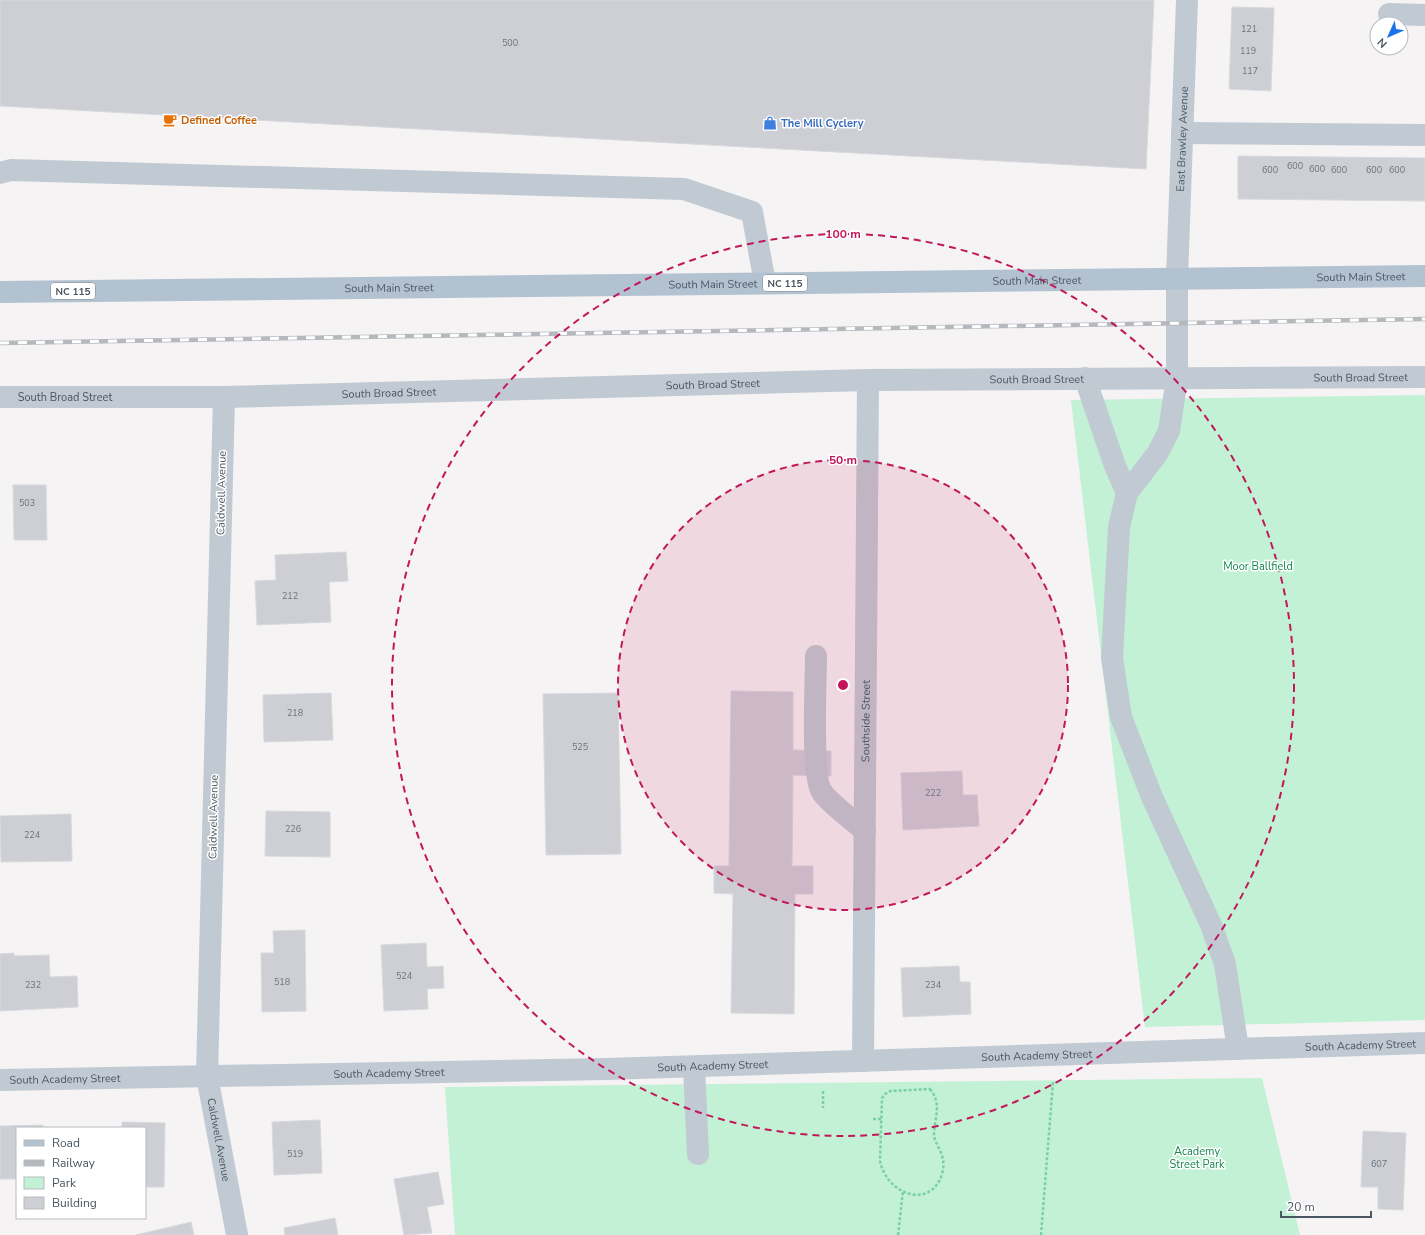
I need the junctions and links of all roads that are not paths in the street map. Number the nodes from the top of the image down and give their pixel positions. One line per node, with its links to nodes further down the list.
1 (1187, 0): 4 (street, East Brawley Avenue)
2 (1389, 14): 3 (street)
3 (1425, 15)
4 (1182, 133): 5 (street); 8 (street, East Brawley Avenue)
5 (1425, 135)
6 (0, 173): 9 (street)
7 (1425, 276): 8 (main road, South Main Street / NC 115)
8 (1177, 278): 9 (main road, South Main Street / NC 115); 13 (street, East Brawley Avenue)
9 (765, 283): 10 (main road, South Main Street / NC 115)
10 (0, 292)
11 (1425, 377): 13 (street, South Broad Street)
12 (1085, 378): 13 (street, South Broad Street); 14 (street, South Broad Street); 17 (street)
13 (1177, 378): 17 (street, East Brawley Avenue)
14 (868, 380): 16 (street, South Broad Street); 19 (street, Southside Street)
15 (0, 397): 16 (street, South Broad Street)
16 (224, 397): 24 (street, Caldwell Avenue)
17 (1127, 493): 21 (street)
18 (816, 656): 19 (street)
19 (865, 831): 22 (street, Southside Street)
20 (1425, 1043): 21 (street, South Academy Street)
21 (1238, 1049): 22 (street, South Academy Street)
22 (863, 1061): 23 (street, South Academy Street)
23 (694, 1066): 24 (street, South Academy Street); 26 (street)
24 (207, 1076): 25 (street, South Academy Street); 27 (street, Caldwell Avenue)
25 (0, 1080)
26 (698, 1154)
27 (237, 1235)

